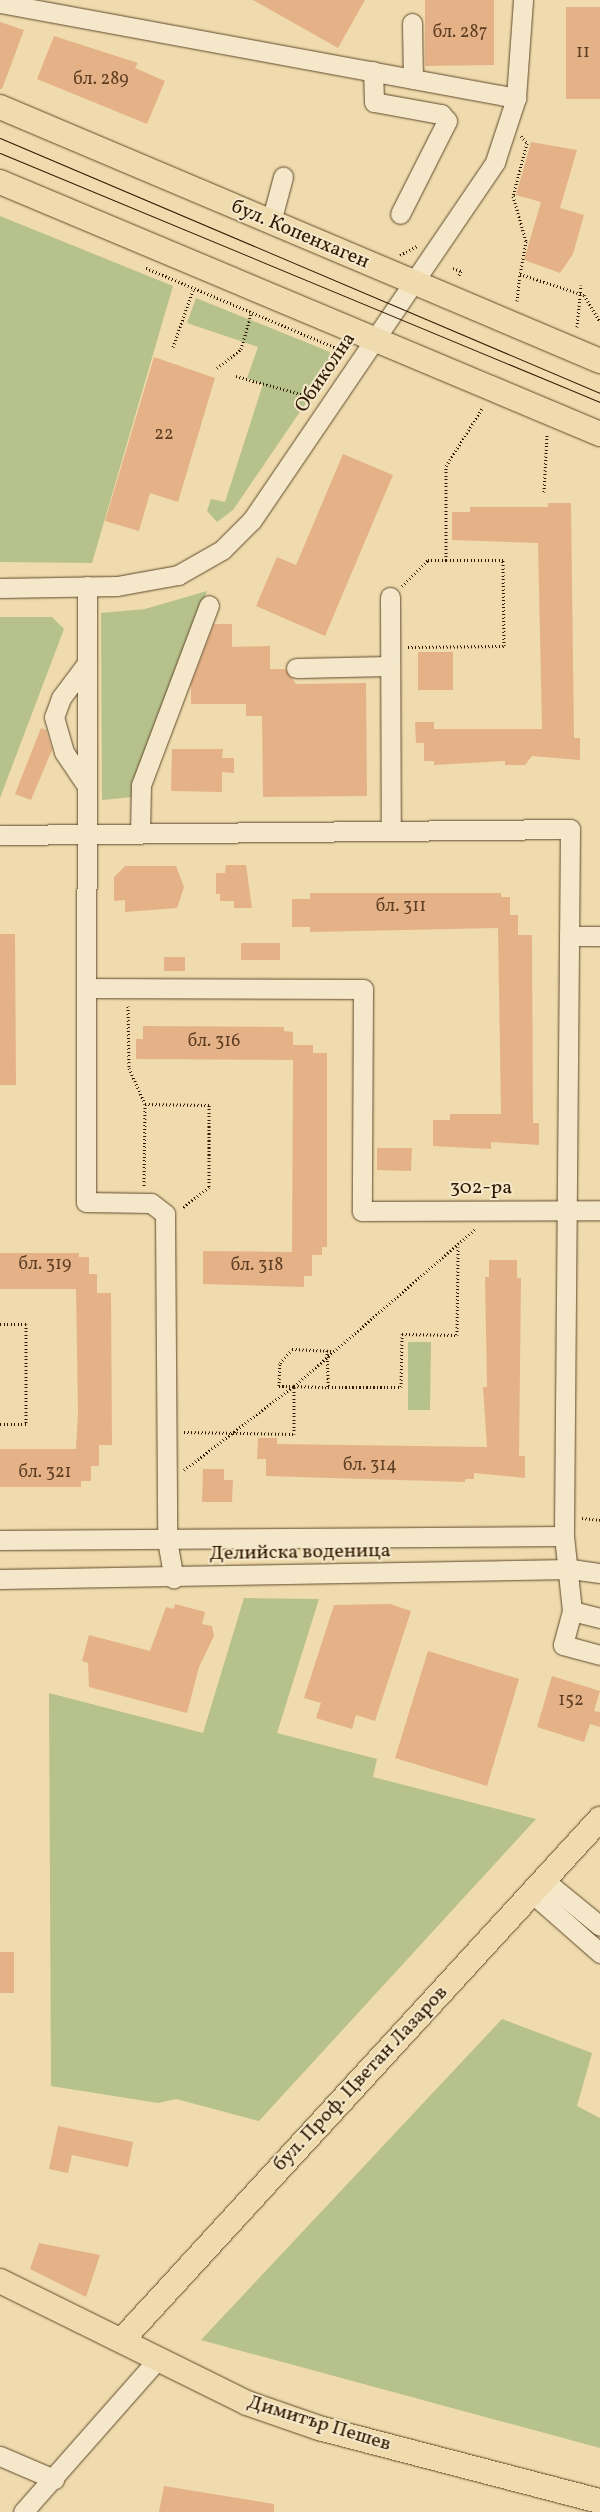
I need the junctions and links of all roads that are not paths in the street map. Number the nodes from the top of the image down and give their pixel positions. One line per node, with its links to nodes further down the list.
1 (523, 0): 6 (street, Обиколна)
2 (0, 3): 4 (street)
3 (412, 23): 5 (street)
4 (372, 71): 5 (street); 10 (street)
5 (413, 79): 6 (street)
6 (516, 98): 12 (street, Обиколна)
7 (0, 107): 11 (main road, бул. Копенхаген)
8 (283, 177): 11 (street)
9 (0, 182): 13 (main road)
10 (400, 214)
11 (271, 222): 12 (main road, бул. Копенхаген)
12 (414, 283): 13 (street, Обиколна); 14 (main road, бул. Копенхаген)
13 (376, 340): 15 (main road); 16 (street, Обиколна)
14 (600, 361)
15 (600, 434)
16 (87, 586): 17 (street, Обиколна); 20 (street)
17 (0, 588)
18 (390, 597): 21 (street)
19 (209, 606): 25 (street)
20 (85, 666): 23 (street); 23 (street)
21 (390, 666): 22 (street); 24 (street)
22 (296, 668)
23 (85, 783): 27 (street)
24 (391, 831): 25 (street); 28 (street)
25 (140, 833): 27 (street)
26 (0, 834): 27 (street)
27 (85, 834): 30 (street)
28 (570, 936): 29 (street); 31 (street)
29 (600, 936)
30 (86, 988): 31 (street, 302-ра); 35 (street)
31 (567, 1210): 32 (street, 302-ра); 33 (street)
32 (600, 1210)
33 (564, 1536): 35 (street); 36 (street)
34 (0, 1540): 35 (street)
35 (167, 1540): 38 (street)
36 (571, 1569): 37 (street, Делийска воденица); 38 (street, Делийска воденица); 40 (street)
37 (600, 1573)
38 (174, 1578): 39 (street, Делийска воденица)
39 (0, 1579)
40 (572, 1611): 41 (street); 42 (street)
41 (600, 1618)
42 (600, 1655)
43 (600, 1818): 44 (main road, бул. Проф. Цветан Лазаров)
44 (538, 1886): 45 (street); 46 (street); 48 (main road, бул. Проф. Цветан Лазаров)
45 (600, 1926)
46 (600, 1953)
47 (0, 2281): 48 (main road, Димитър Пешев)
48 (123, 2339): 49 (main road, Димитър Пешев)
49 (159, 2358): 51 (street); 52 (main road, Димитър Пешев)
50 (0, 2456): 51 (street)
51 (54, 2479): 53 (street)
52 (600, 2501)
53 (23, 2512)

